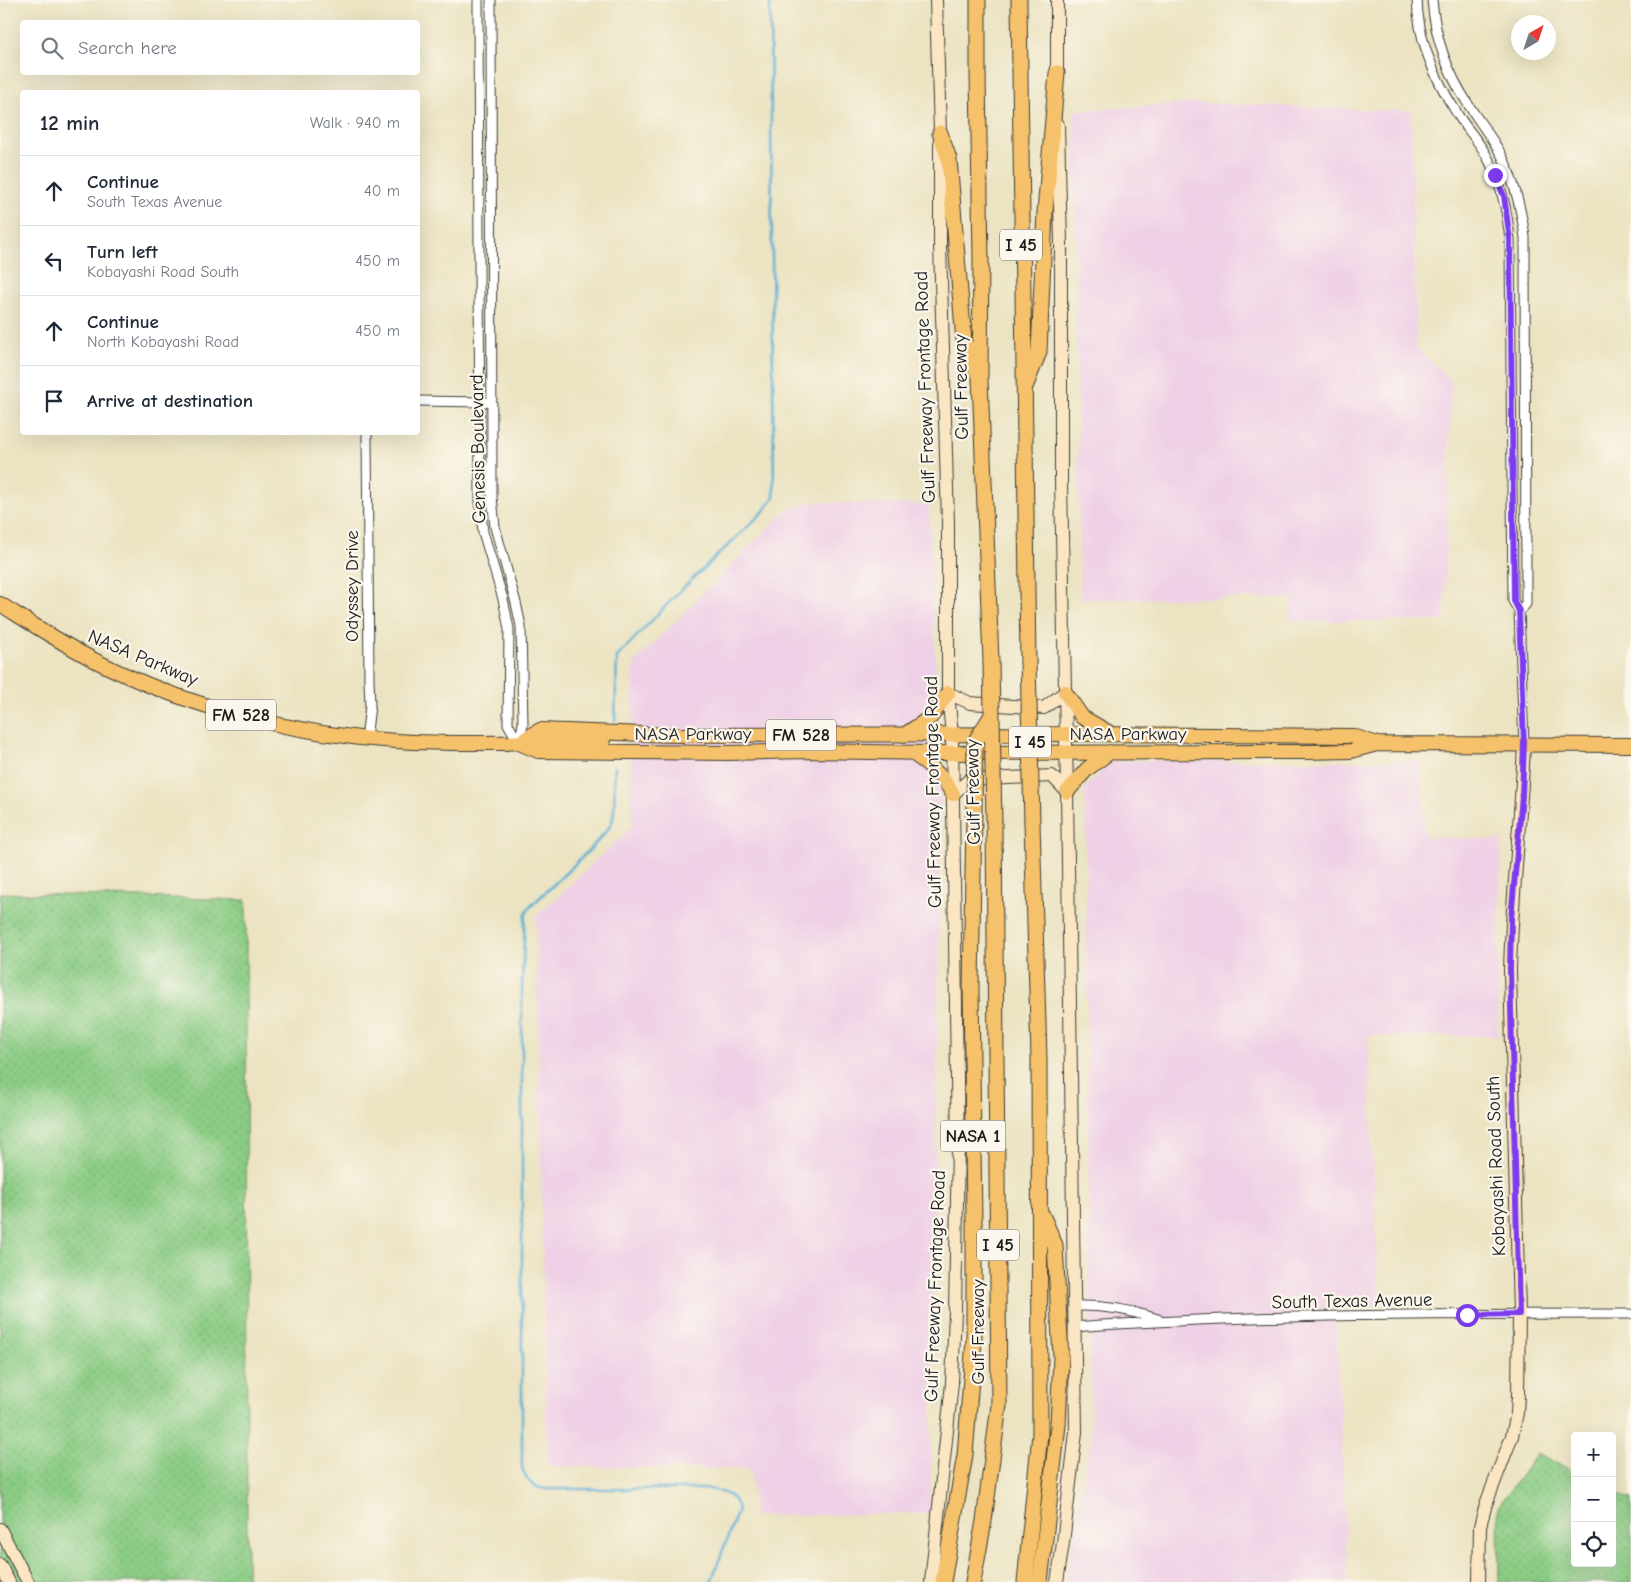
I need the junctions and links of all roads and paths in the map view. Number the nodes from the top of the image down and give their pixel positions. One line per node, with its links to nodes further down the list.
1 (478, 0): 12 (street, Genesis Boulevard)
2 (491, 0): 13 (street, Genesis Boulevard)
3 (936, 0): 14 (main road, Gulf Freeway Frontage Road)
4 (978, 0): 19 (highway, Gulf Freeway / I 45)
5 (1018, 0): 20 (highway, I 45)
6 (1057, 0): 9 (main road)
7 (1417, 0): 11 (street)
8 (1432, 0): 10 (street)
9 (1057, 73): 20 (highway); 27 (main road)
10 (1470, 107): 11 (street); 18 (street)
11 (1458, 114): 17 (street)
12 (479, 127): 13 (street); 15 (street, Genesis Boulevard)
13 (491, 127): 16 (street, Genesis Boulevard)
14 (940, 133): 19 (highway); 28 (main road, Gulf Freeway Frontage Road)
15 (480, 263): 16 (street); 22 (street, Genesis Boulevard)
16 (492, 263): 23 (street, Genesis Boulevard)
17 (1511, 369): 18 (street); 26 (street)
18 (1525, 369): 26 (street)
19 (980, 378): 29 (highway, Gulf Freeway / I 45, bridge)
20 (1023, 393): 47 (highway, I 45, bridge)
21 (420, 401): 22 (street)
22 (481, 402): 23 (street); 36 (street, Genesis Boulevard)
23 (492, 402): 36 (street, Genesis Boulevard)
24 (367, 435): 35 (street, Odyssey Drive)
25 (0, 604): 35 (main road, NASA Parkway / FM 528)
26 (1519, 611): 38 (street)
27 (1065, 692): 28 (main road); 30 (main road); 31 (main road)
28 (948, 693): 33 (main road); 34 (main road, Gulf Freeway Frontage Road)
29 (992, 715): 58 (highway, NASA 1, bridge); 59 (highway, Gulf Freeway / I 45, bridge)
30 (1066, 734): 31 (main road, NASA Parkway); 34 (main road, NASA Parkway / FM 528); 41 (main road)
31 (1113, 734): 37 (main road, NASA Parkway)
32 (671, 735): 33 (main road, NASA Parkway / FM 528); 36 (main road, NASA Parkway / FM 528); 43 (main road)
33 (903, 736): 34 (main road, NASA Parkway / FM 528)
34 (952, 736): 44 (main road, Gulf Freeway Frontage Road)
35 (366, 739): 36 (main road, NASA Parkway / FM 528)
36 (519, 743): 43 (main road, NASA Parkway / FM 528)
37 (1377, 744): 38 (main road, NASA Parkway); 42 (main road, NASA Parkway)
38 (1524, 744): 39 (main road, NASA Parkway); 49 (main road, Kobayashi Road South)
39 (1631, 744)
40 (911, 752): 43 (main road, NASA Parkway / FM 528); 44 (main road, NASA Parkway / FM 528); 46 (main road)
41 (1066, 752): 42 (main road, NASA Parkway); 44 (main road, NASA Parkway / FM 528); 45 (main road)
42 (1110, 752): 45 (main road)
43 (670, 753)
44 (952, 754): 46 (main road, Gulf Freeway Frontage Road)
45 (1068, 792): 46 (main road); 48 (main road)
46 (952, 794): 57 (main road, Gulf Freeway Frontage Road)
47 (1038, 1207): 60 (highway, I 45); 61 (highway)
48 (1075, 1306): 51 (street, South Texas Avenue); 52 (main road)
49 (1519, 1314): 50 (street, South Texas Avenue); 51 (street, South Texas Avenue); 63 (main road, Kobayashi Road South)
50 (1631, 1314)
51 (1163, 1321): 52 (street, South Texas Avenue)
52 (1074, 1327): 62 (main road)
53 (0, 1529): 56 (main road)
54 (0, 1565): 55 (main road)
55 (9, 1582)
56 (28, 1582)
57 (930, 1582)
58 (943, 1582)
59 (973, 1582)
60 (1025, 1582)
61 (1040, 1582)
62 (1057, 1582)
63 (1479, 1582)

